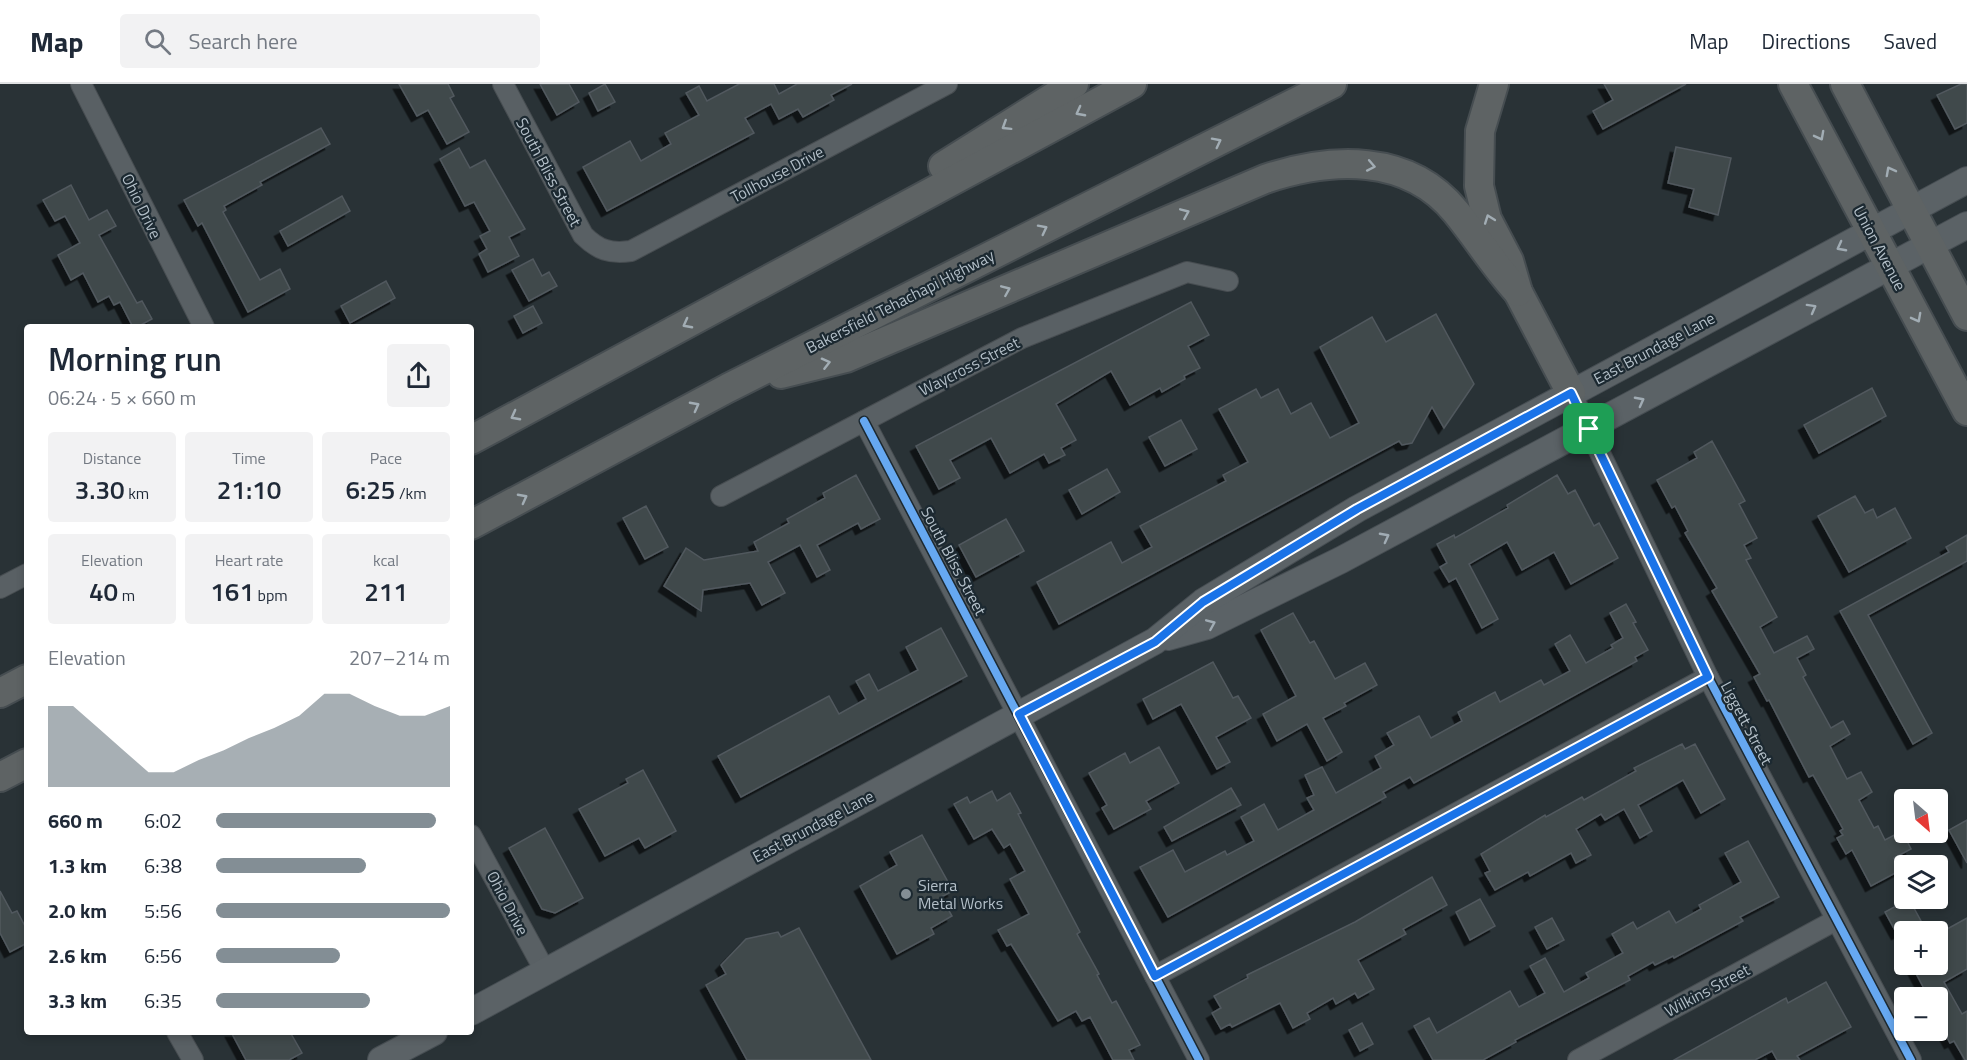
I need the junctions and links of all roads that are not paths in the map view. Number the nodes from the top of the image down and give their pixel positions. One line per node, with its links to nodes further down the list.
1 (81, 84): 21 (street, Ohio Drive)
2 (503, 84): 15 (street, South Bliss Street)
3 (947, 84): 15 (street, Tollhouse Drive)
4 (1074, 84): 19 (highway, one-way to 19)
5 (1132, 84): 19 (highway, one-way to 19)
6 (1332, 84): 22 (highway, Bakersfield Tehachapi Highway, one-way to 6)
7 (1494, 84): 18 (highway, one-way to 7)
8 (1793, 84): 13 (highway, Union Avenue, one-way to 13)
9 (1845, 84): 11 (highway, one-way to 9)
10 (1967, 180): 11 (main road, East Brundage Lane)
11 (1911, 210): 13 (main road, East Brundage Lane); 14 (highway)
12 (1967, 225): 14 (main road, East Brundage Lane)
13 (1871, 231): 16 (highway, Union Avenue); 23 (main road, East Brundage Lane, one-way to 23)
14 (1929, 245): 16 (main road, East Brundage Lane); 20 (highway)
15 (605, 251)
16 (1890, 266): 24 (highway, Union Avenue, one-way to 24); 26 (main road, East Brundage Lane, one-way to 16)
17 (1228, 281): 25 (street, Waycross Street)
18 (1518, 292): 22 (highway, one-way to 18); 23 (highway)
19 (724, 304): 27 (highway, one-way to 27)
20 (1967, 316)
21 (202, 324)
22 (728, 388): 29 (highway, Bakersfield Tehachapi Highway, one-way to 22)
23 (1571, 393): 26 (street, Liggett Street); 32 (main road, East Brundage Lane)
24 (1967, 411)
25 (864, 421): 28 (street, Waycross Street); 36 (street, South Bliss Street)
26 (1589, 429): 32 (main road, East Brundage Lane, one-way to 26); 33 (street, Liggett Street)
27 (474, 438)
28 (721, 496)
29 (474, 523)
30 (24, 576): 31 (street)
31 (0, 588)
32 (1155, 642): 36 (main road, East Brundage Lane)
33 (1708, 677): 40 (street, Liggett Street); 42 (street)
34 (24, 681): 35 (highway)
35 (0, 693)
36 (1019, 714): 41 (main road, East Brundage Lane); 42 (street, South Bliss Street)
37 (24, 765): 38 (highway)
38 (0, 777)
39 (474, 841): 41 (street, Ohio Drive)
40 (1836, 920): 49 (street, Wilkins Street); 50 (street, Liggett Street)
41 (544, 971): 43 (main road, East Brundage Lane)
42 (1155, 976): 48 (street, South Bliss Street)
43 (474, 1010)
44 (179, 1035): 46 (street)
45 (428, 1035): 47 (main road)
46 (193, 1060)
47 (381, 1060)
48 (1199, 1060)
49 (1578, 1060)
50 (1911, 1060)

